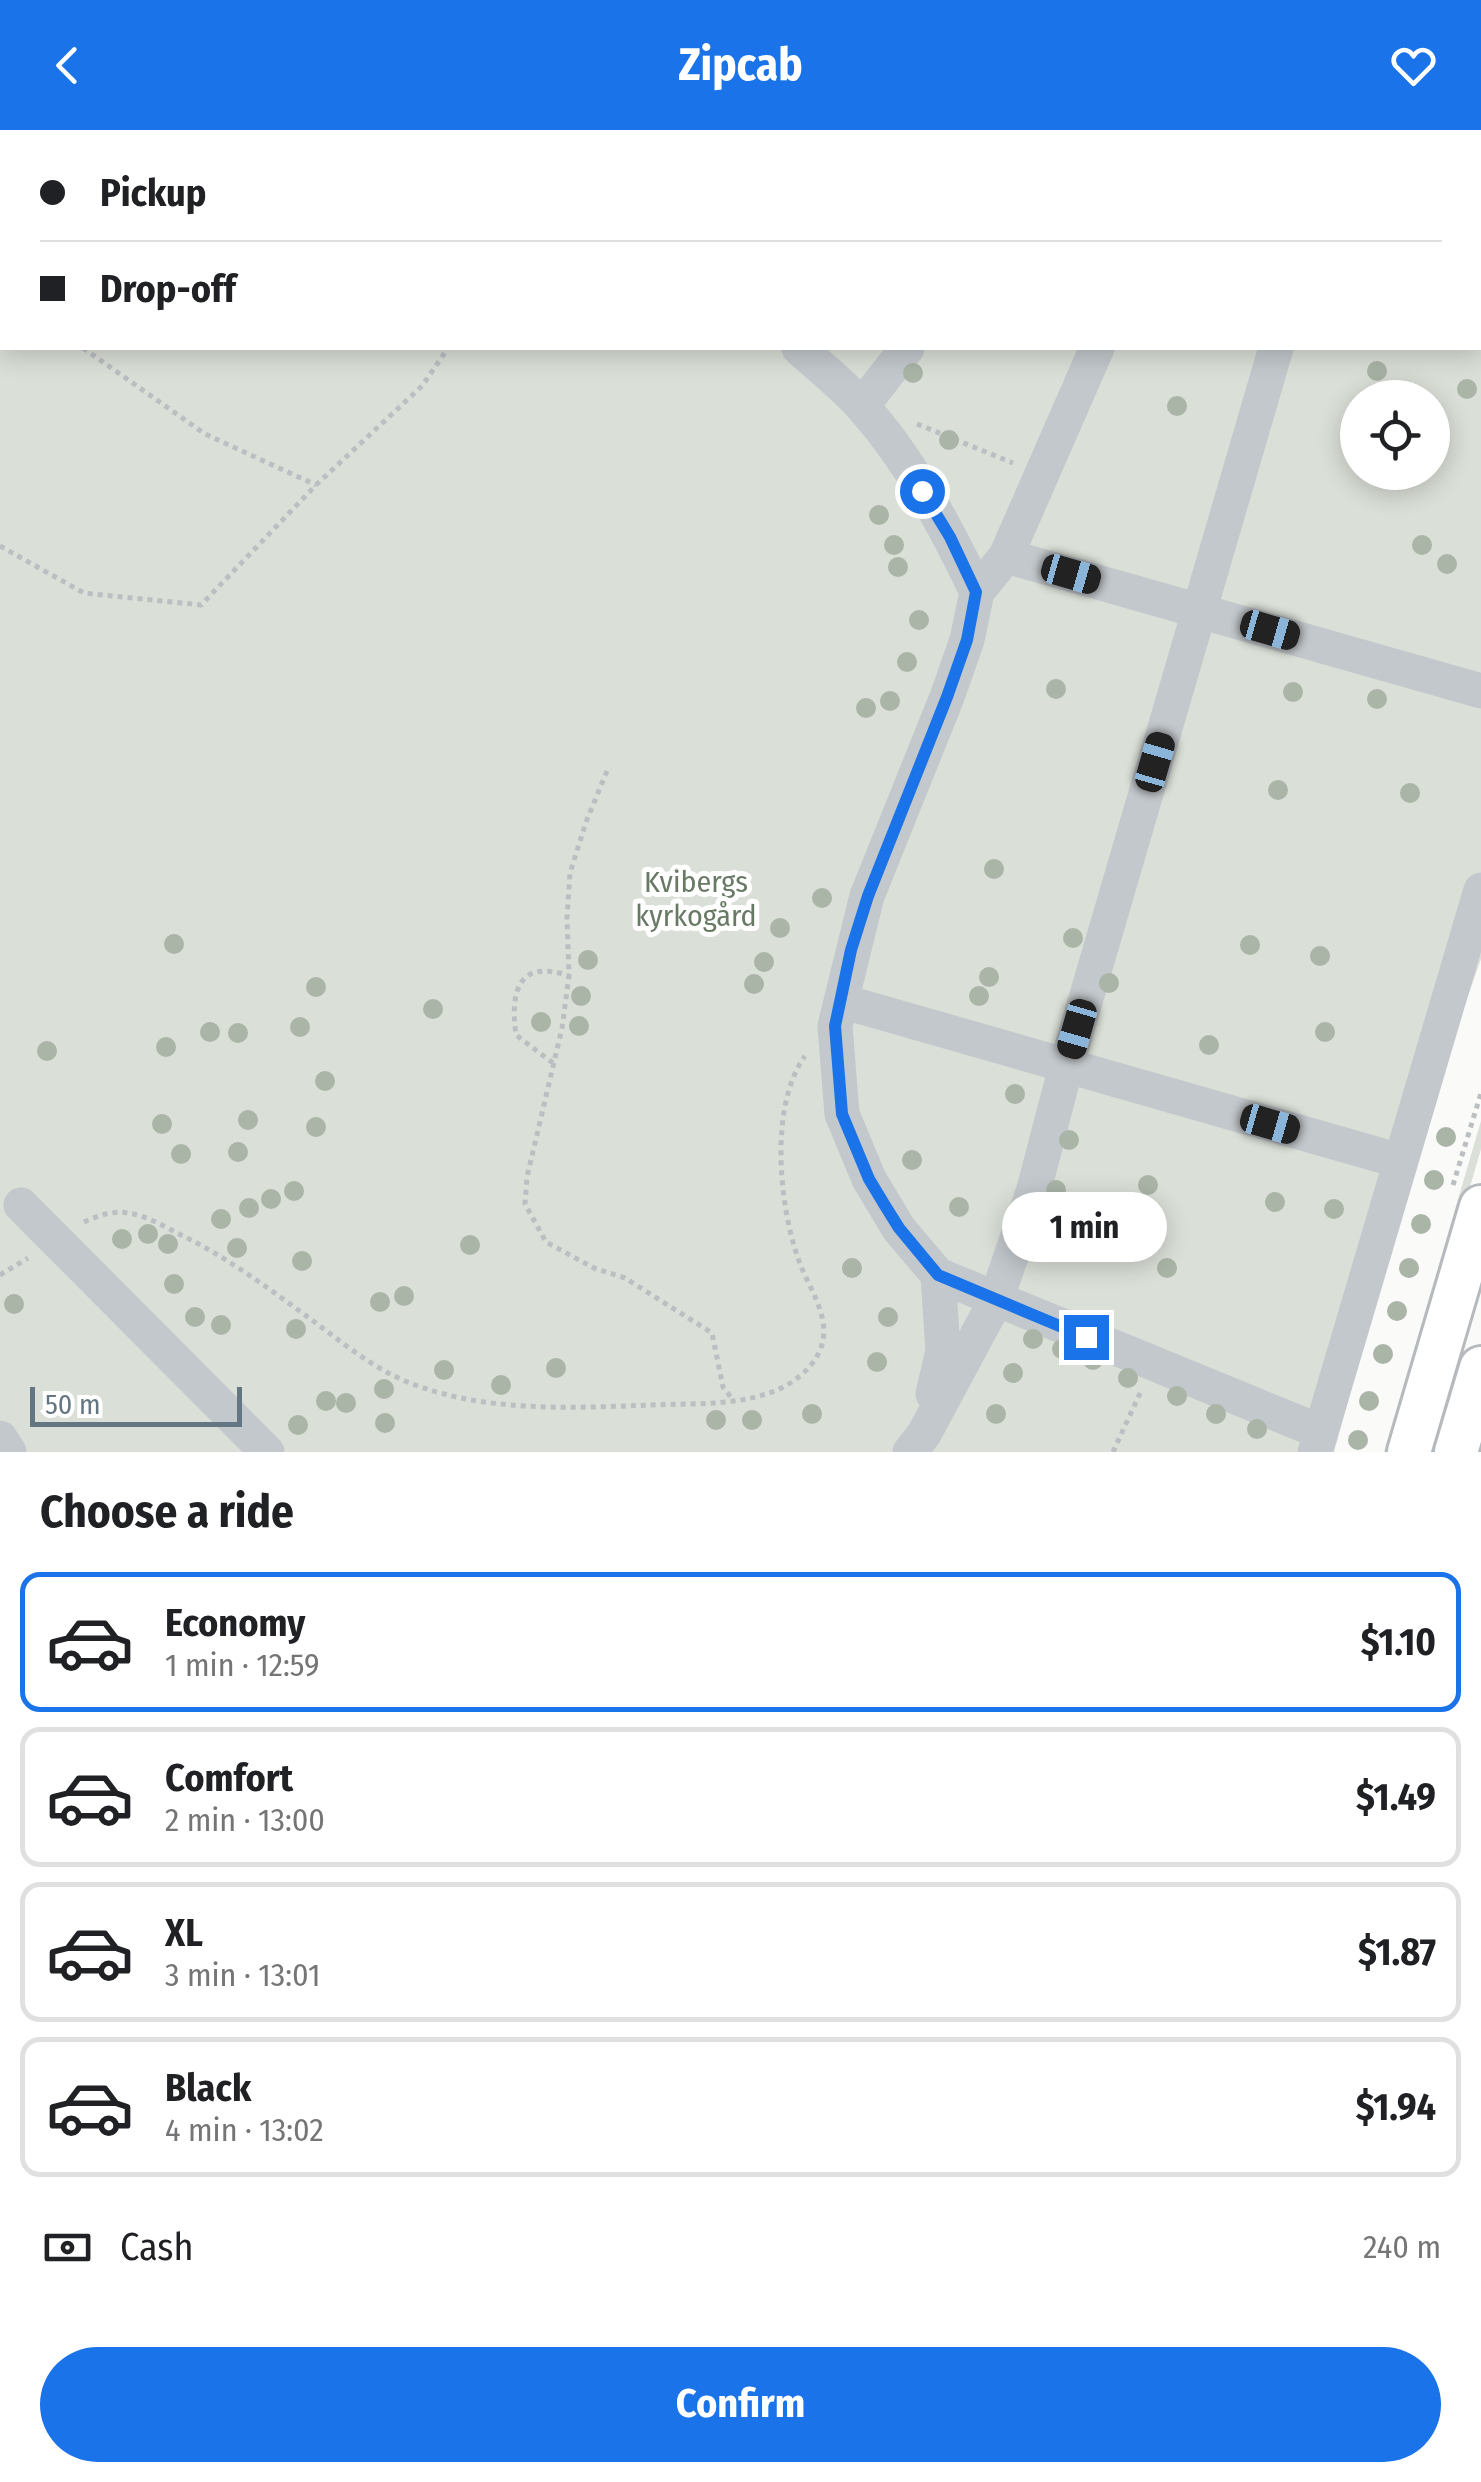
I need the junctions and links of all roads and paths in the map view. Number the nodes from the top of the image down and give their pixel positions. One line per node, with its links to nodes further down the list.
1 (85, 350): 9 (path)
2 (447, 350): 9 (path)
3 (801, 350): 7 (lane)
4 (906, 350): 7 (lane)
5 (1096, 350): 8 (lane)
6 (1275, 350): 13 (lane)
7 (862, 406): 8 (path); 12 (lane)
8 (1045, 468): 11 (lane)
9 (316, 486): 10 (path)
10 (0, 546)
11 (1006, 556): 12 (lane); 13 (lane)
12 (976, 592): 18 (lane)
13 (1200, 610): 14 (lane); 20 (lane)
14 (1481, 690)
15 (607, 772): 17 (path)
16 (1481, 890): 21 (lane)
17 (569, 976): 19 (path); 19 (path)
18 (838, 1013): 20 (lane); 25 (lane); 29 (path)
19 (554, 1063): 29 (path)
20 (1066, 1067): 21 (lane); 26 (lane)
21 (1400, 1161): 31 (lane)
22 (20, 1206): 24 (lane)
23 (1481, 1206): 36 (main road)
24 (58, 1240): 29 (path); 34 (lane)
25 (938, 1275): 26 (lane); 32 (lane)
26 (996, 1300): 27 (lane); 32 (lane)
27 (1152, 1365): 31 (lane); 35 (path)
28 (1481, 1368): 37 (main road)
29 (733, 1400)
30 (0, 1438): 33 (lane)
31 (1318, 1442)
32 (917, 1443)
33 (9, 1452)
34 (267, 1452)
35 (1113, 1452)
36 (1409, 1452)
37 (1456, 1452)

